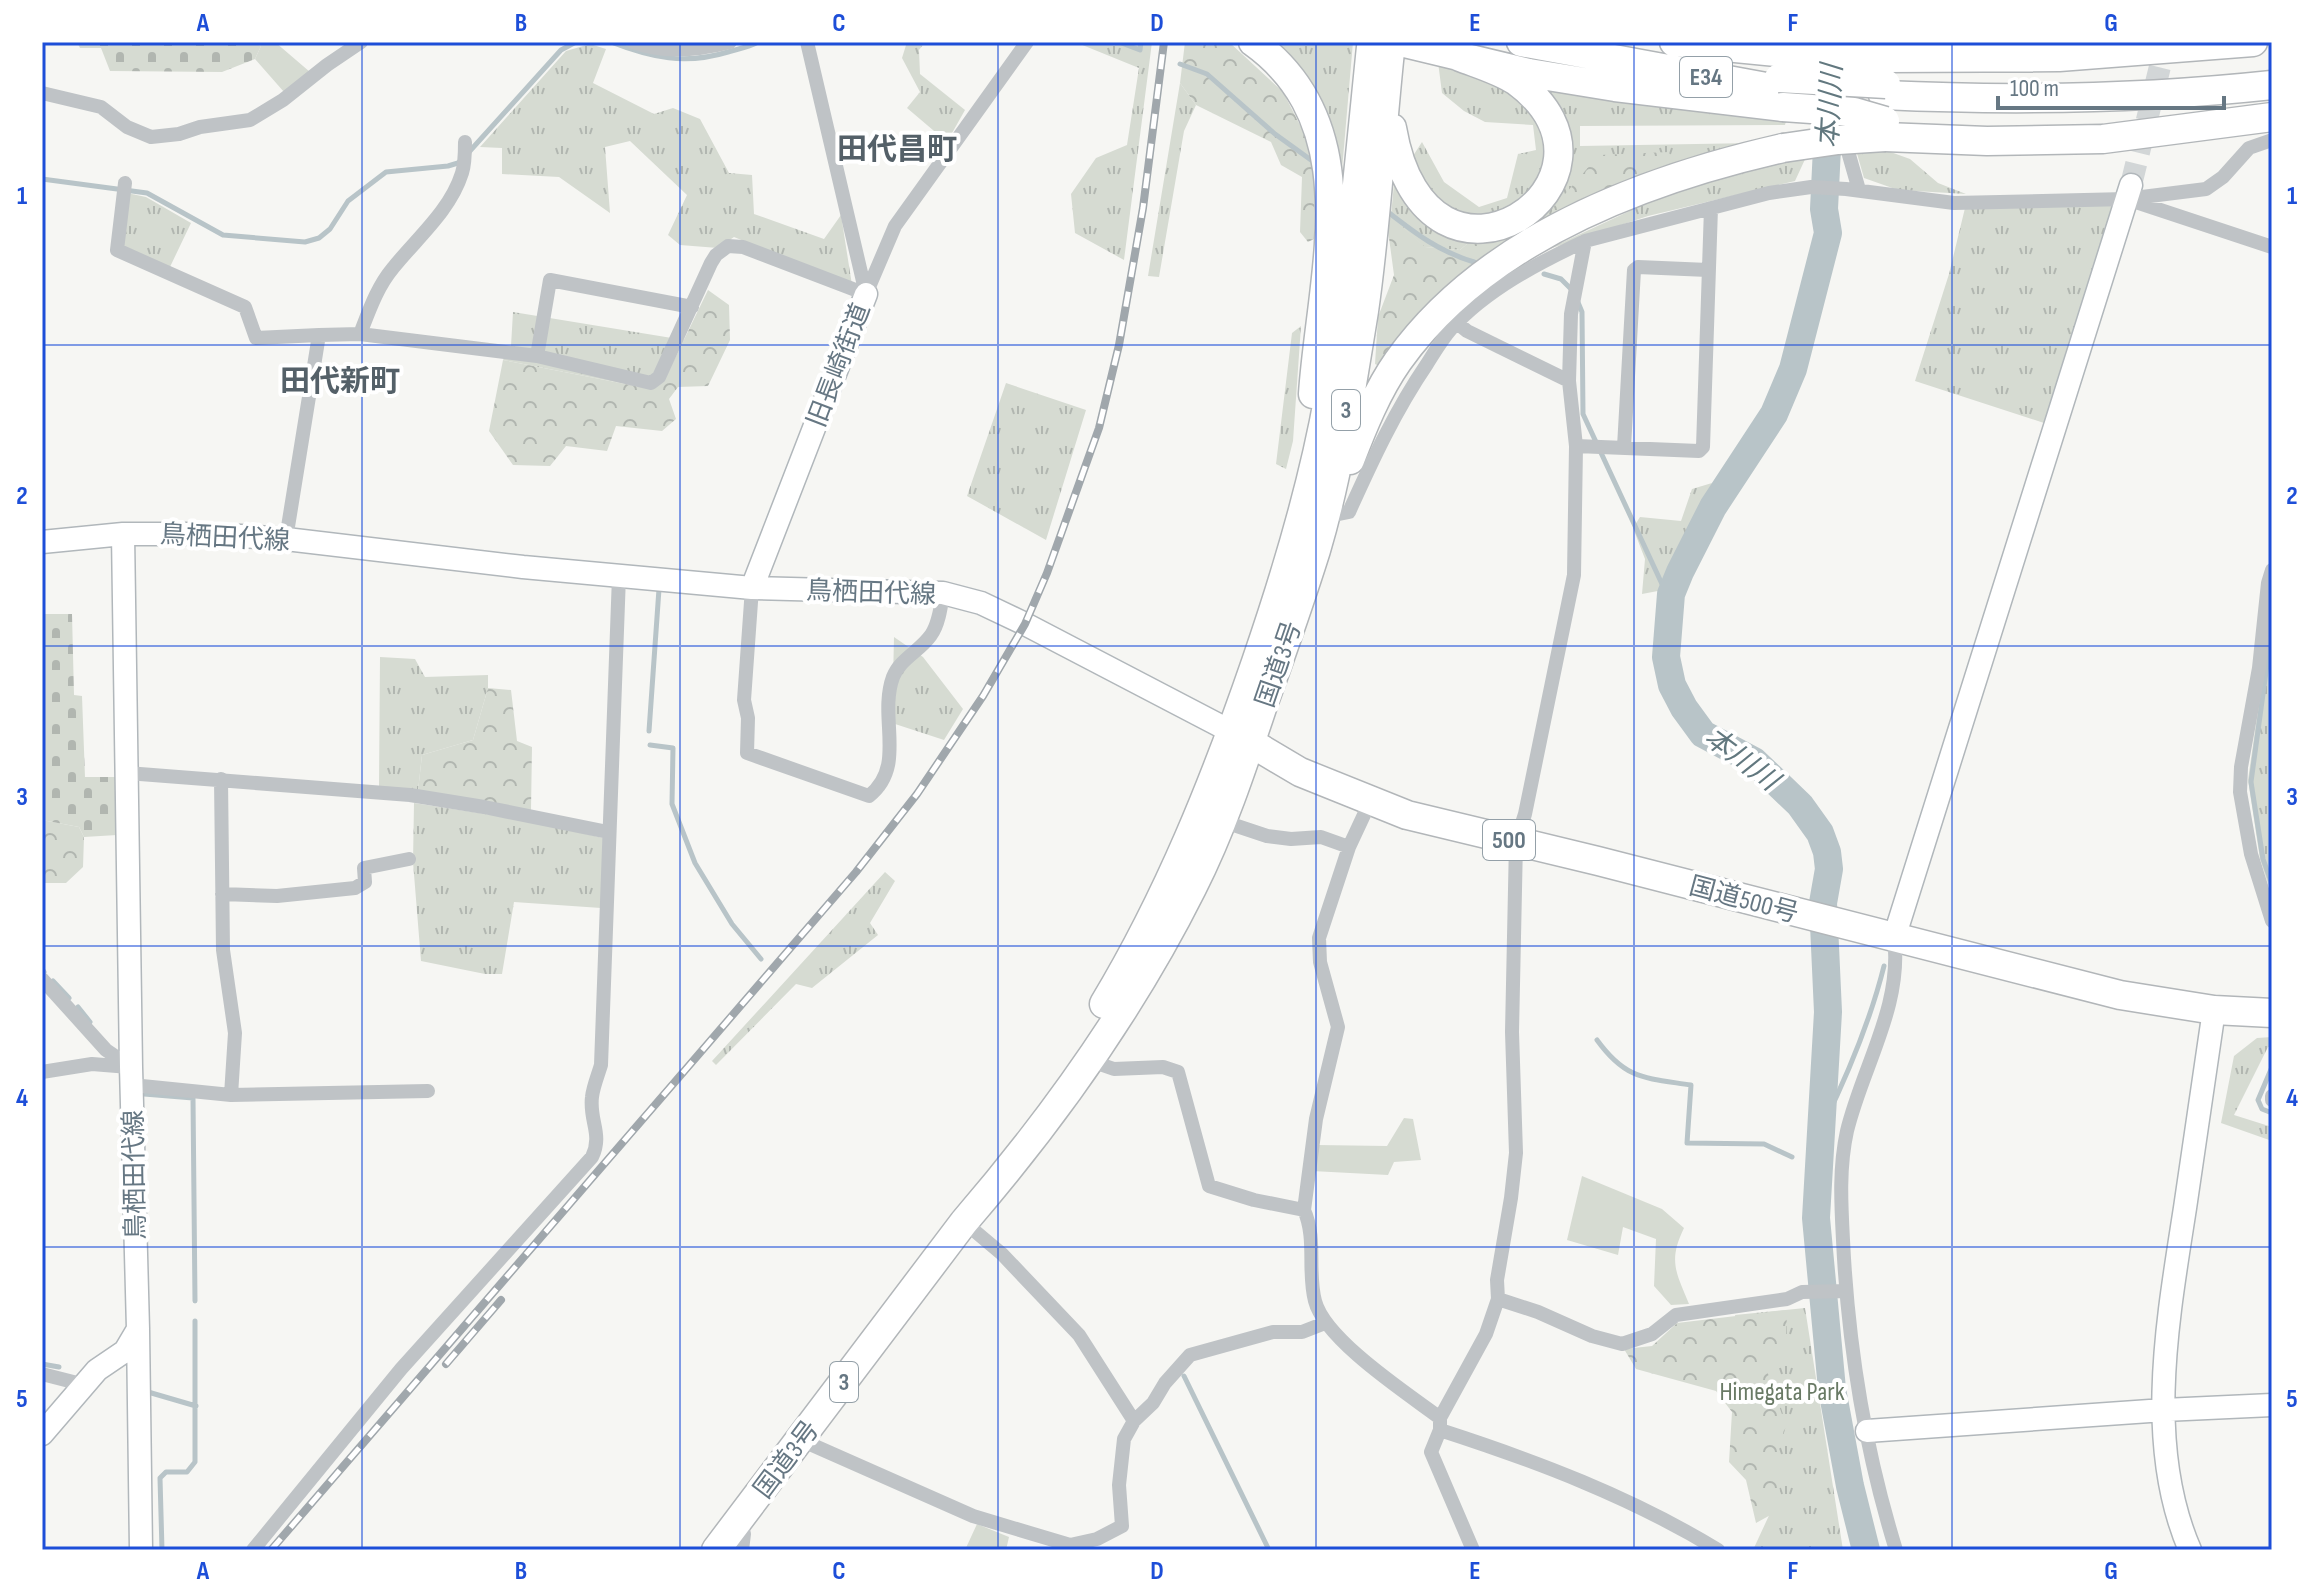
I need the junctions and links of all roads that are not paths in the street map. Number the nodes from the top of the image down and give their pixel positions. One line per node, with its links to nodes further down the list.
1 (361, 42): 20 (street)
2 (633, 42): 3 (street)
3 (730, 42)
4 (807, 42): 33 (street, 旧長崎街道)
5 (1027, 42): 33 (street)
6 (1253, 42): 46 (highway)
7 (1371, 42): 46 (highway, 国道3号 / 3)
8 (1521, 42): 17 (highway)
9 (1674, 42): 17 (highway, E34)
10 (1854, 42): 27 (street)
11 (2211, 42): 14 (highway)
12 (2253, 42): 14 (highway)
13 (1393, 50): 15 (highway); 15 (highway); 46 (highway, 国道3号 / 3)
14 (2144, 52): 22 (highway)
15 (1460, 57): 17 (highway)
16 (2272, 66): 22 (highway)
17 (1782, 82): 22 (highway, bridge)
18 (2272, 85): 21 (highway)
19 (2272, 92): 21 (highway)
20 (42, 93)
21 (2159, 95): 22 (highway)
22 (1885, 99): 23 (highway); 42 (highway, bridge)
23 (2272, 117)
24 (2272, 140): 28 (street)
25 (465, 142): 36 (street)
26 (123, 187): 37 (street)
27 (1852, 189): 28 (street); 29 (street)
28 (2128, 192): 31 (street); 62 (street)
29 (1711, 208): 30 (street); 32 (street)
30 (1585, 241): 35 (street); 39 (street)
31 (2272, 247)
32 (1708, 270): 41 (street); 41 (street)
33 (866, 294): 34 (street); 49 (street, 旧長崎街道)
34 (692, 307): 38 (street); 38 (street)
35 (1457, 323): 39 (street); 42 (street)
36 (360, 334): 37 (street); 38 (street)
37 (319, 335): 44 (street)
38 (537, 356)
39 (1569, 381): 40 (street)
40 (1583, 445): 41 (street); 57 (street)
41 (1616, 446)
42 (1329, 516): 46 (highway)
43 (123, 534): 44 (street, 鳥栖田代線); 45 (street); 52 (street, 鳥栖田代線)
44 (286, 539): 48 (street, 鳥栖田代線)
45 (42, 542)
46 (1306, 545): 51 (highway, 国道3号 / 3)
47 (2272, 570): 61 (street)
48 (619, 576): 49 (street, 鳥栖田代線); 56 (street)
49 (752, 588): 50 (street, 鳥栖田代線); 50 (street)
50 (943, 593): 51 (street, 鳥栖田代線)
51 (1241, 737): 54 (highway, 国道500号 / 500); 55 (highway, 国道3号 / 3); 72 (highway, 国道3号 / 3)
52 (127, 773): 53 (street); 68 (street, 鳥栖田代線)
53 (221, 779): 56 (street); 60 (street)
54 (1370, 802): 57 (highway, 国道500号 / 500); 58 (street)
55 (1222, 821): 58 (street); 66 (highway, 国道3号 / 3)
56 (608, 832): 88 (street)
57 (1516, 842): 62 (highway, 国道500号 / 500); 74 (street)
58 (1349, 847): 71 (street)
59 (409, 859): 60 (street)
60 (222, 894): 70 (street)
61 (2272, 921)
62 (1894, 938): 64 (highway, 国道500号 / 500); 73 (street)
63 (42, 979): 68 (street)
64 (2214, 1010): 65 (highway, 国道500号 / 500); 80 (street)
65 (2272, 1013)
66 (1088, 1060): 71 (street); 72 (highway, 国道3号 / 3)
67 (42, 1072): 68 (street)
68 (132, 1076): 70 (street); 76 (street, 鳥栖田代線)
69 (428, 1091): 70 (street)
70 (231, 1095)
71 (1304, 1210): 75 (street)
72 (968, 1218): 81 (street); 85 (highway, 国道3号 / 3)
73 (1846, 1291): 74 (street); 83 (street)
74 (1498, 1299): 82 (street)
75 (1325, 1323): 81 (street); 82 (street)
76 (138, 1329): 78 (street); 87 (street, 鳥栖田代線)
77 (42, 1374): 78 (street)
78 (85, 1385): 84 (street)
79 (2272, 1405): 80 (street)
80 (2164, 1410): 83 (street); 94 (street)
81 (1134, 1421): 85 (street)
82 (1440, 1424): 91 (street); 92 (street)
83 (1867, 1431): 93 (street)
84 (42, 1434)
85 (801, 1440): 86 (highway, 国道3号 / 3)
86 (740, 1519): 89 (highway, 国道3号 / 3); 90 (street)
87 (141, 1550)
88 (253, 1550)
89 (716, 1550)
90 (742, 1550)
91 (1473, 1550)
92 (1718, 1550)
93 (1896, 1550)
94 (2190, 1550)

